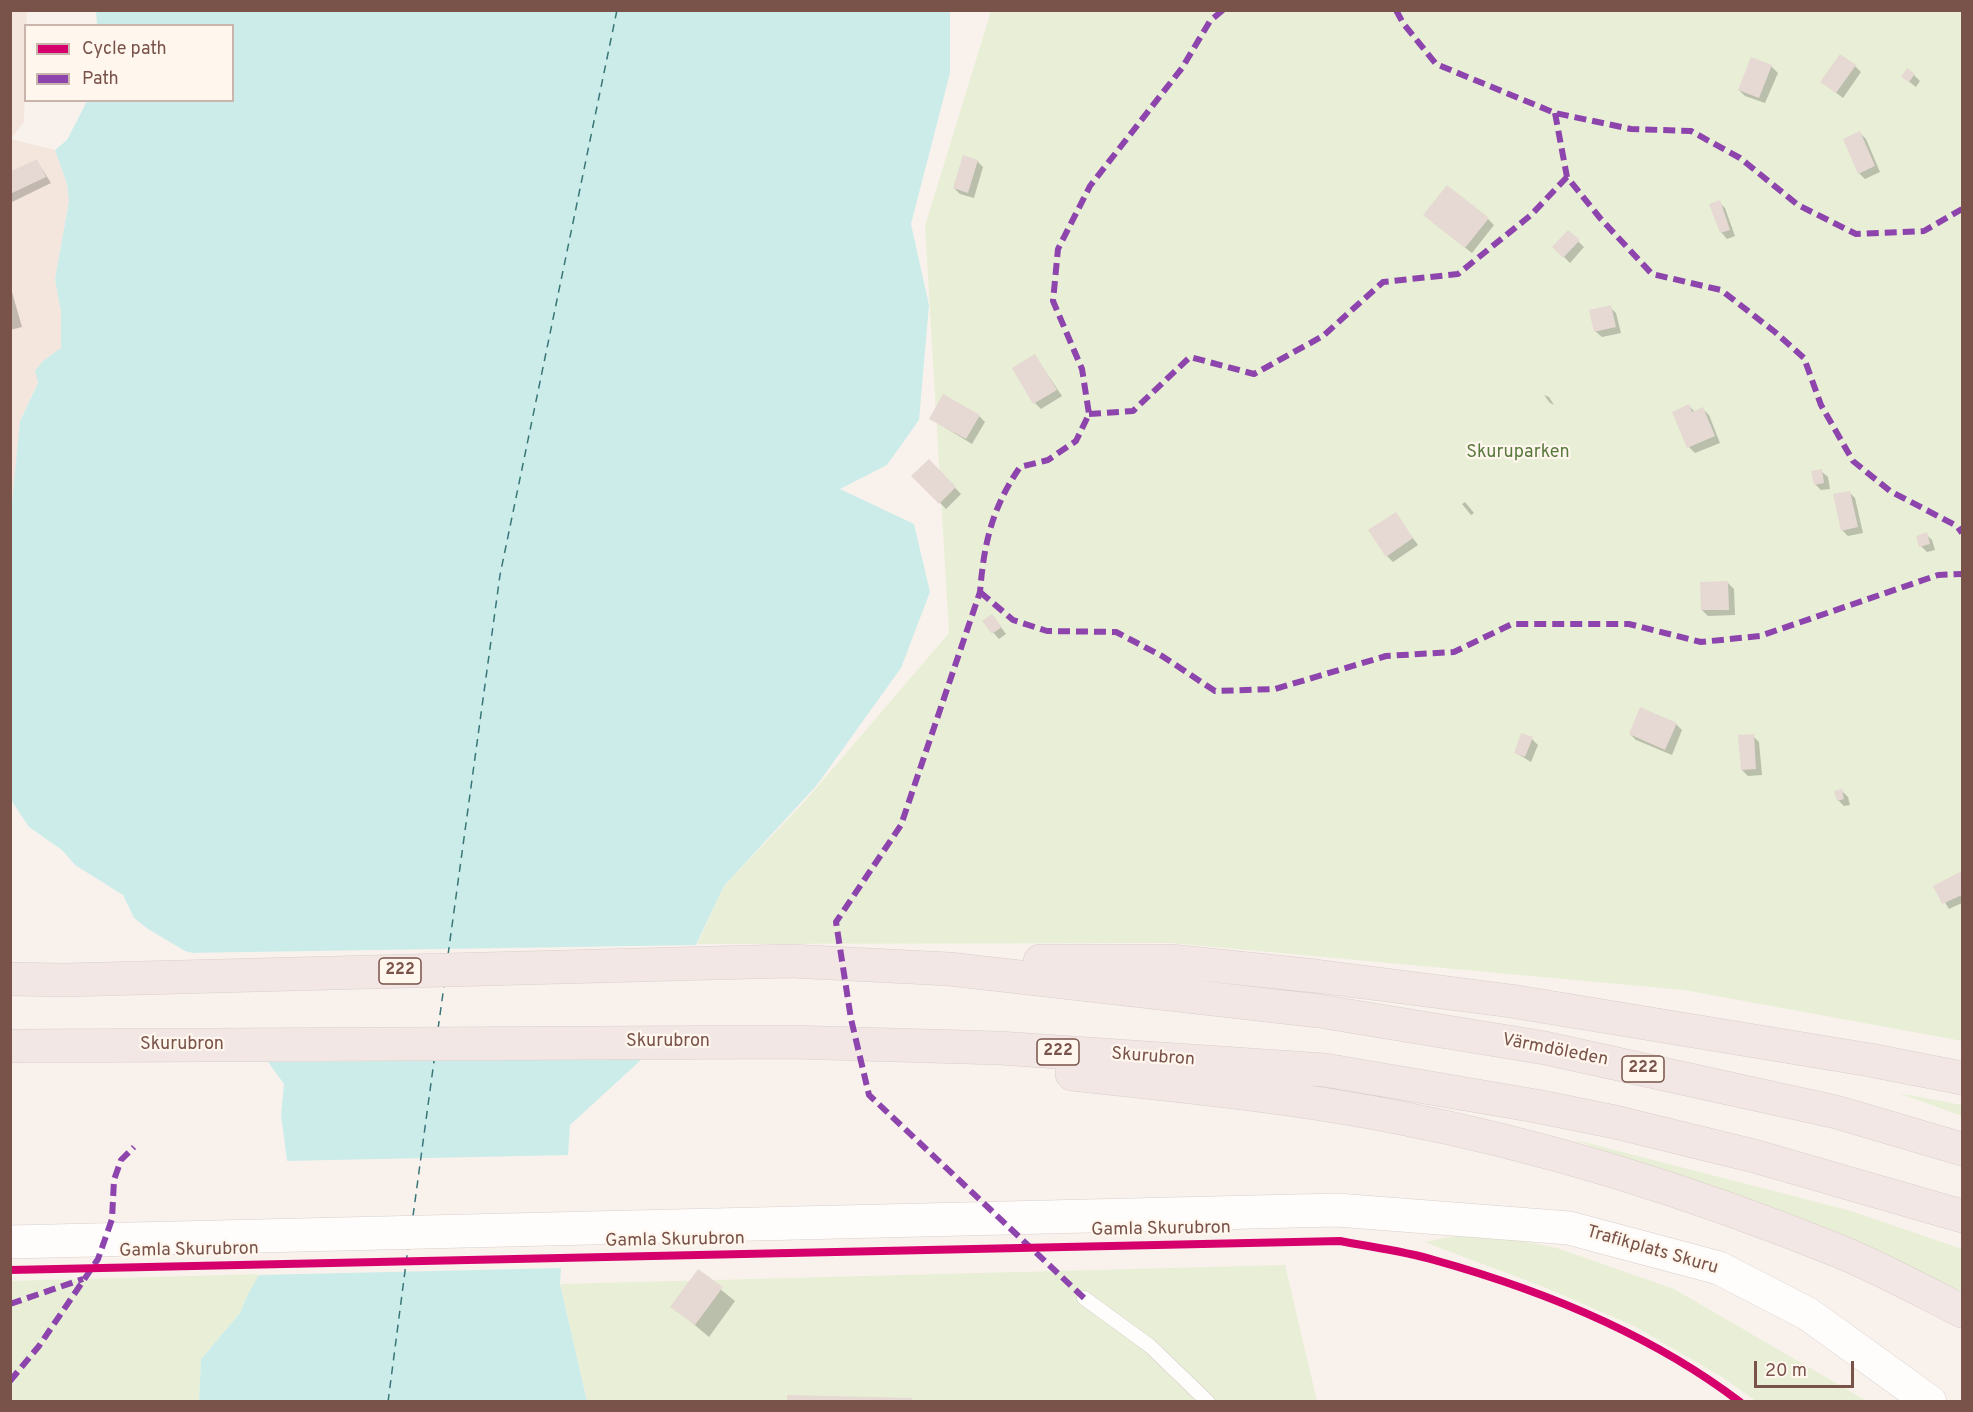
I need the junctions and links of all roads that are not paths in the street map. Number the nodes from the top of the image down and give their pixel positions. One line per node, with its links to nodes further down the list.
1 (790, 961): 2 (highway, 222); 5 (highway); 6 (highway, Värmdöleden / 222)
2 (10, 979)
3 (790, 1042): 4 (highway, Skurubron / 222); 8 (highway, Skurubron / 222); 11 (highway)
4 (10, 1046)
5 (1962, 1078)
6 (1962, 1149)
7 (1337, 1210): 9 (main road, Gamla Skurubron); 13 (main road, Trafikplats Skuru)
8 (1962, 1216)
9 (10, 1242)
10 (1084, 1298): 12 (lane)
11 (1962, 1311)
12 (1208, 1401)
13 (1930, 1401)

